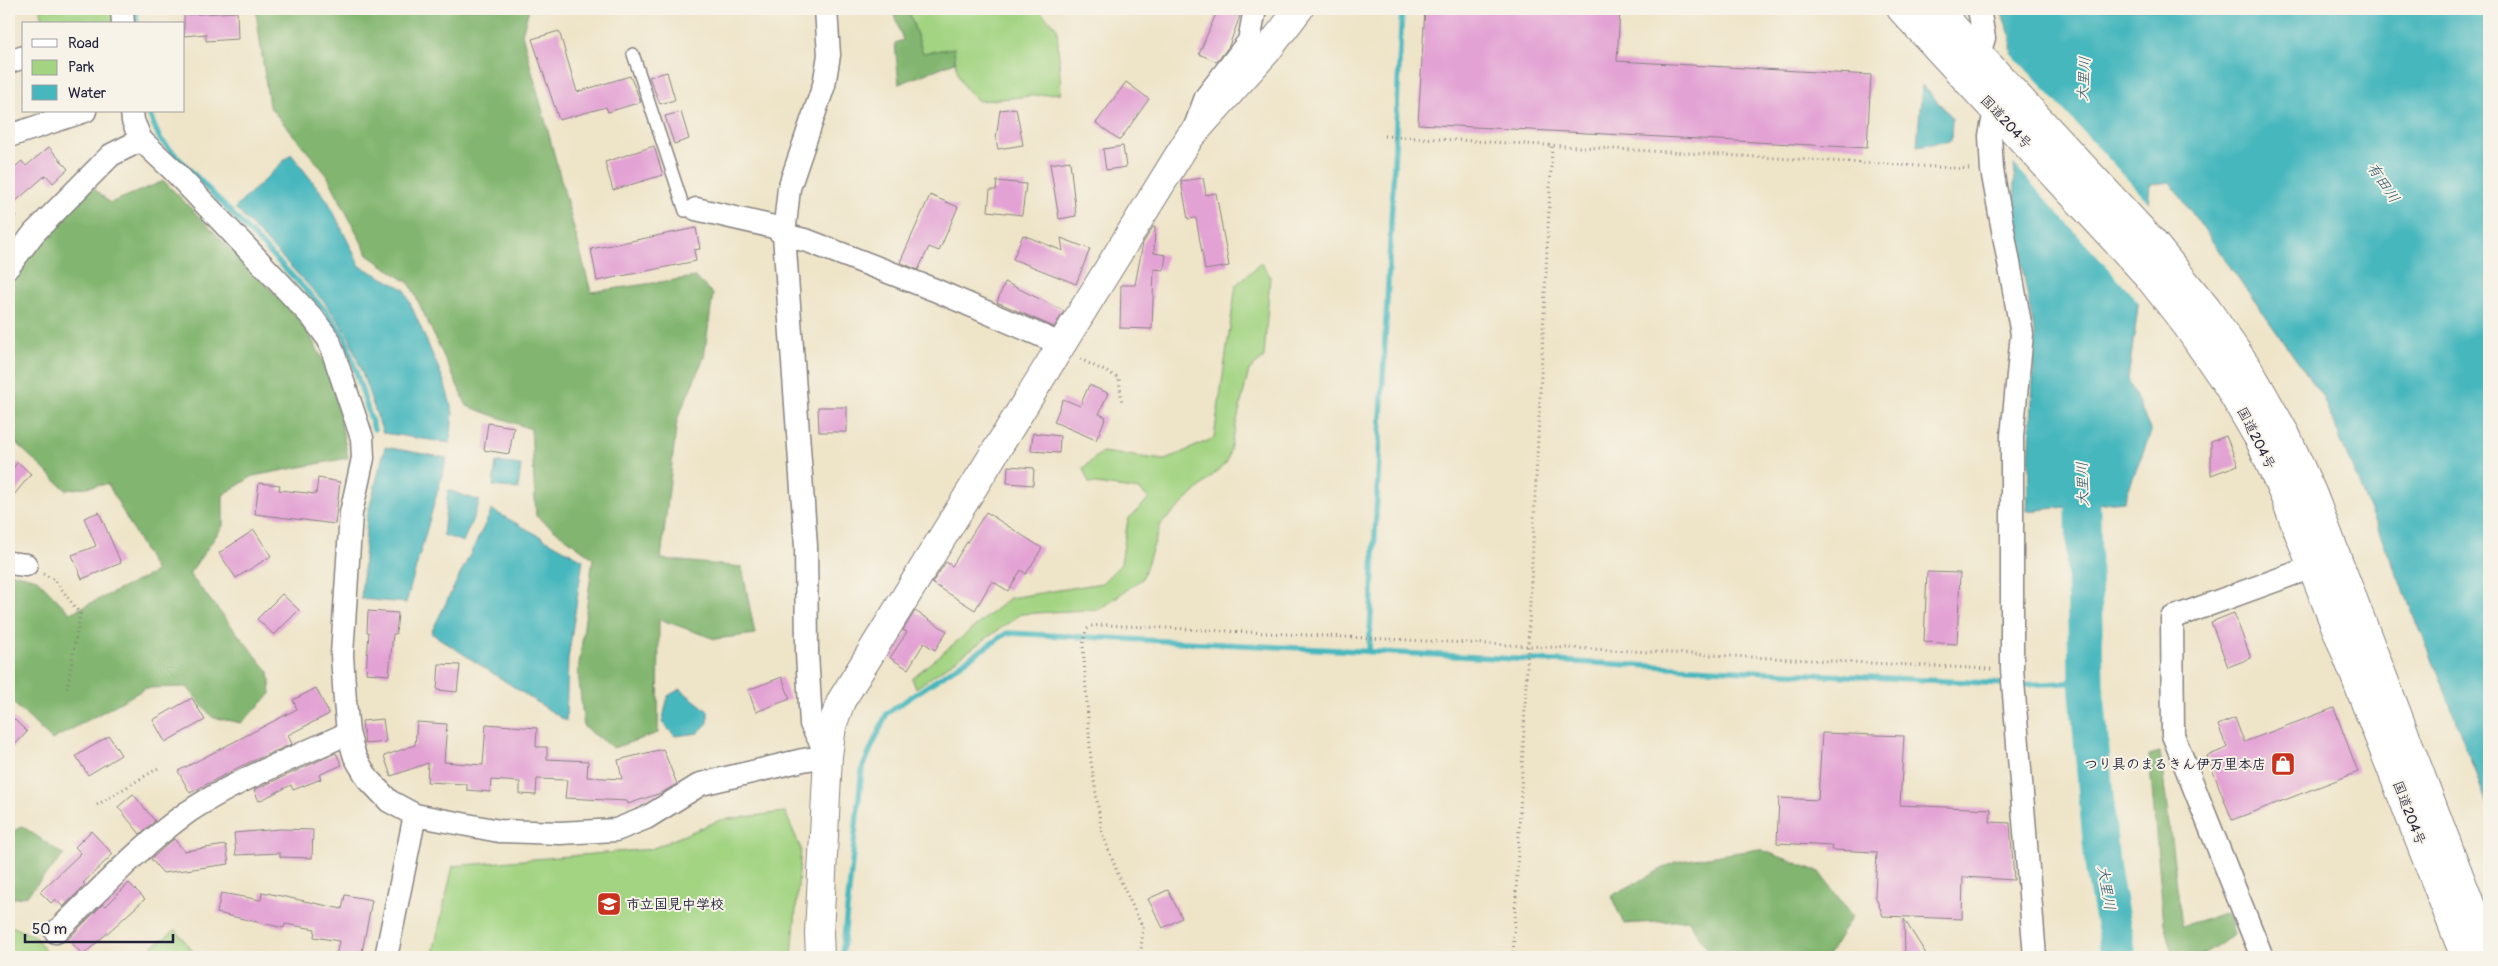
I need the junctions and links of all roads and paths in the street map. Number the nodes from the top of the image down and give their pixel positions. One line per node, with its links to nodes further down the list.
1 (122, 9): 8 (street)
2 (826, 9): 23 (street)
3 (1255, 9): 18 (street)
4 (1298, 9): 18 (main road)
5 (1901, 9): 13 (main road, 国道204号)
6 (1936, 9): 10 (main road, 国道204号)
7 (1979, 9): 10 (street)
8 (124, 22)
9 (633, 54): 22 (lane)
10 (1979, 54): 27 (main road, 国道204号)
11 (22, 58): 12 (street)
12 (9, 62)
13 (1995, 111): 21 (street); 27 (main road, 国道204号)
14 (82, 112): 16 (street)
15 (132, 112): 19 (street)
16 (9, 136)
17 (1384, 136): 20 (path)
18 (1190, 137): 25 (main road)
19 (141, 140): 24 (street); 32 (street)
20 (1552, 146): 21 (path); 29 (path)
21 (1992, 170): 30 (street)
22 (696, 209): 23 (street)
23 (784, 235): 25 (street); 33 (street)
24 (9, 266)
25 (1063, 345): 26 (path); 33 (main road)
26 (1122, 404)
27 (2325, 563): 38 (main road, 国道204号); 44 (street); 45 (main road, 国道204号)
28 (17, 564): 31 (path)
29 (1528, 647): 30 (path); 41 (path); 42 (path)
30 (2012, 670): 43 (street)
31 (67, 689)
32 (348, 733): 36 (street); 37 (street)
33 (828, 756): 36 (street); 40 (main road)
34 (160, 767): 35 (path)
35 (97, 805)
36 (415, 815): 39 (street)
37 (56, 932)
38 (2489, 953)
39 (386, 957)
40 (820, 957)
41 (1136, 957)
42 (1513, 957)
43 (2034, 957)
44 (2262, 957)
45 (2465, 957)

